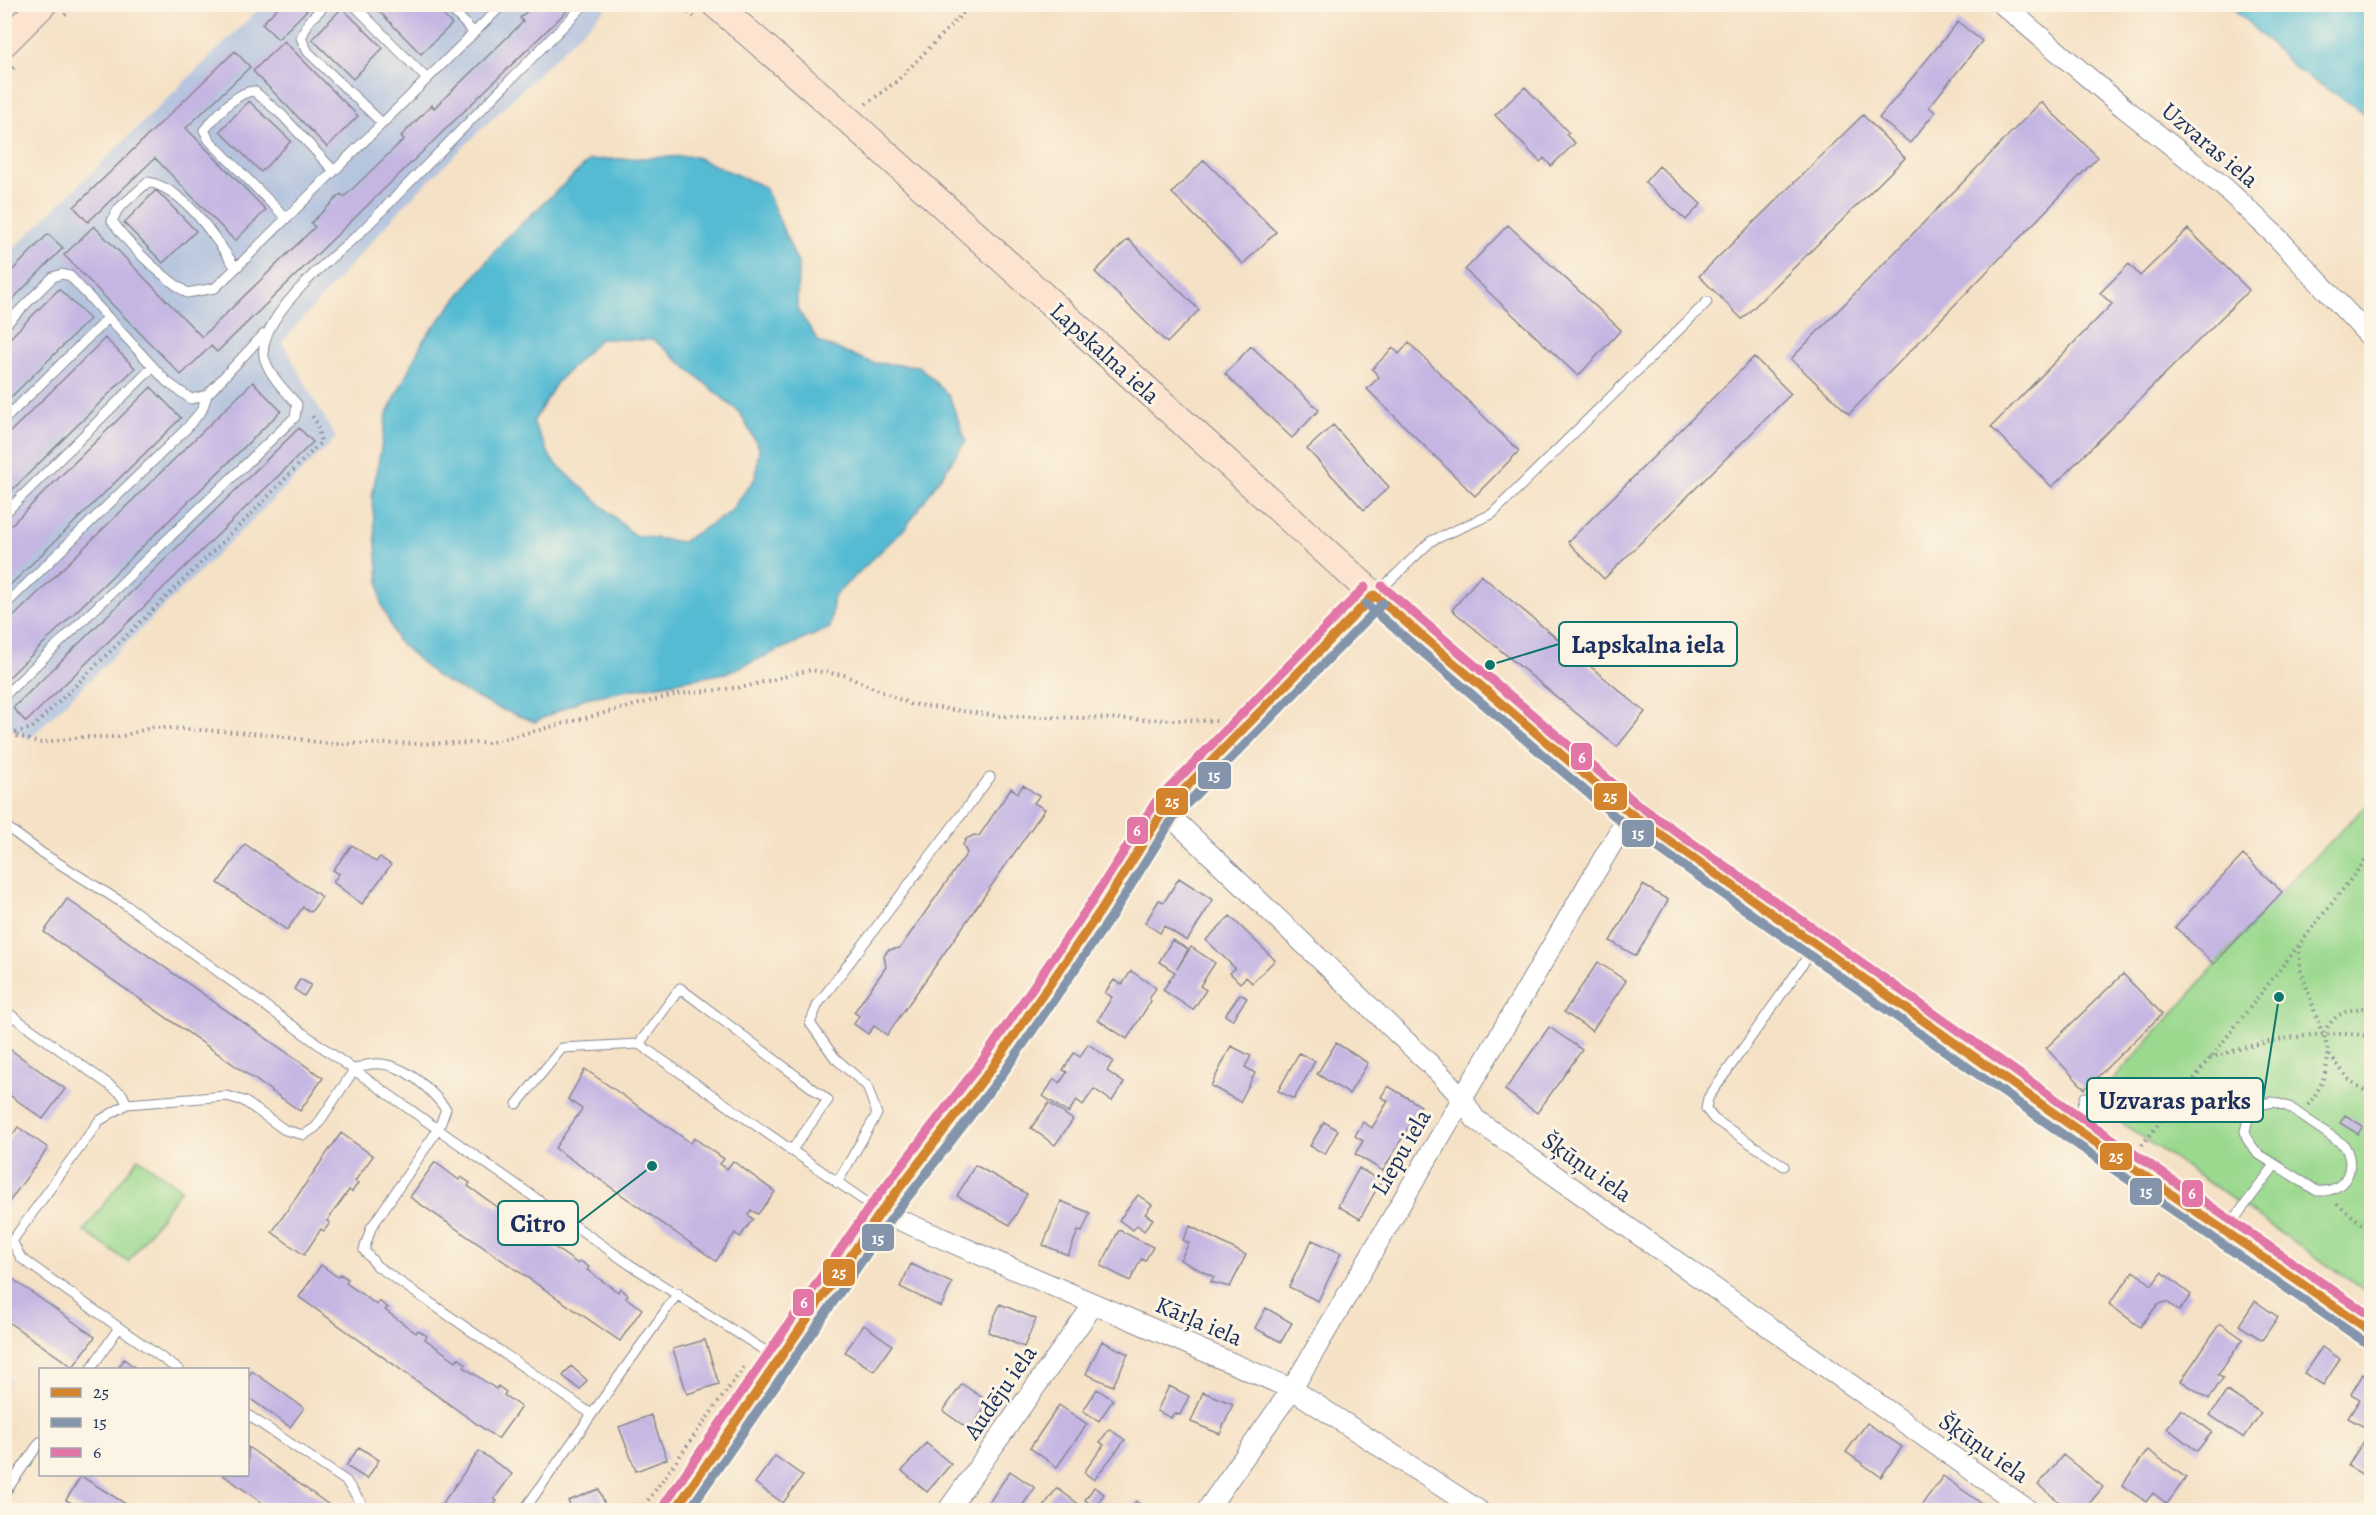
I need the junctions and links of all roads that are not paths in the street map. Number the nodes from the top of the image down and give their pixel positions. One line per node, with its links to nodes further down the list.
1 (43, 4): 10 (main road)
2 (326, 4): 12 (lane)
3 (353, 4): 11 (lane)
4 (447, 4): 9 (lane)
5 (503, 4): 9 (lane)
6 (585, 4): 19 (lane)
7 (715, 4): 25 (main road, Lapskalna iela)
8 (2002, 4): 20 (street, Uzvaras iela)
9 (474, 33): 11 (lane)
10 (4, 43)
11 (427, 79): 12 (lane)
12 (382, 123): 13 (lane)
13 (334, 171): 14 (lane); 14 (lane)
14 (286, 218): 15 (lane)
15 (236, 268): 15 (lane)
16 (1707, 302): 25 (lane)
17 (108, 318): 18 (lane); 21 (lane); 23 (lane)
18 (4, 326)
19 (264, 334): 22 (lane); 27 (lane)
20 (2372, 339)
21 (153, 367): 22 (lane); 24 (lane)
22 (207, 394): 26 (lane)
23 (4, 420)
24 (4, 514)
25 (1374, 596): 29 (street); 30 (main road, Lapskalna iela)
26 (4, 606)
27 (5, 695)
28 (990, 777): 45 (lane)
29 (1164, 810): 36 (street, Šķūņu iela); 46 (street)
30 (1630, 813): 32 (main road, Lapskalna iela); 36 (street, Liepu iela)
31 (4, 825): 35 (lane)
32 (1817, 943): 40 (main road, Lapskalna iela); 44 (lane)
33 (4, 1011): 38 (lane)
34 (639, 1044): 39 (lane); 42 (lane); 42 (lane)
35 (354, 1070): 38 (lane); 41 (lane); 41 (lane)
36 (1462, 1098): 55 (street, Liepu iela); 66 (street, Šķūņu iela)
37 (2085, 1098): 40 (lane)
38 (127, 1104): 50 (lane)
39 (517, 1104)
40 (2073, 1126): 47 (main road, Lapskalna iela)
41 (439, 1128): 48 (lane); 56 (lane)
42 (791, 1151): 45 (lane)
43 (2275, 1165): 43 (lane); 47 (lane)
44 (1784, 1166)
45 (837, 1183): 46 (lane)
46 (881, 1212): 49 (street, Kārļa iela); 52 (street)
47 (2225, 1232): 51 (main road, Lapskalna iela)
48 (678, 1293): 52 (lane); 56 (lane)
49 (1094, 1304): 55 (street, Kārļa iela); 63 (street, Audēju iela)
50 (118, 1329): 53 (lane); 54 (lane)
51 (2372, 1332)
52 (780, 1360): 62 (street)
53 (91, 1368)
54 (176, 1368)
55 (1292, 1389): 64 (street, Liepu iela); 65 (street, Kārļa iela)
56 (590, 1413): 61 (lane)
57 (249, 1416): 60 (lane)
58 (39, 1443): 59 (lane)
59 (4, 1494)
60 (366, 1510)
61 (524, 1510)
62 (675, 1510)
63 (948, 1510)
64 (1207, 1510)
65 (1478, 1510)
66 (2028, 1510)

